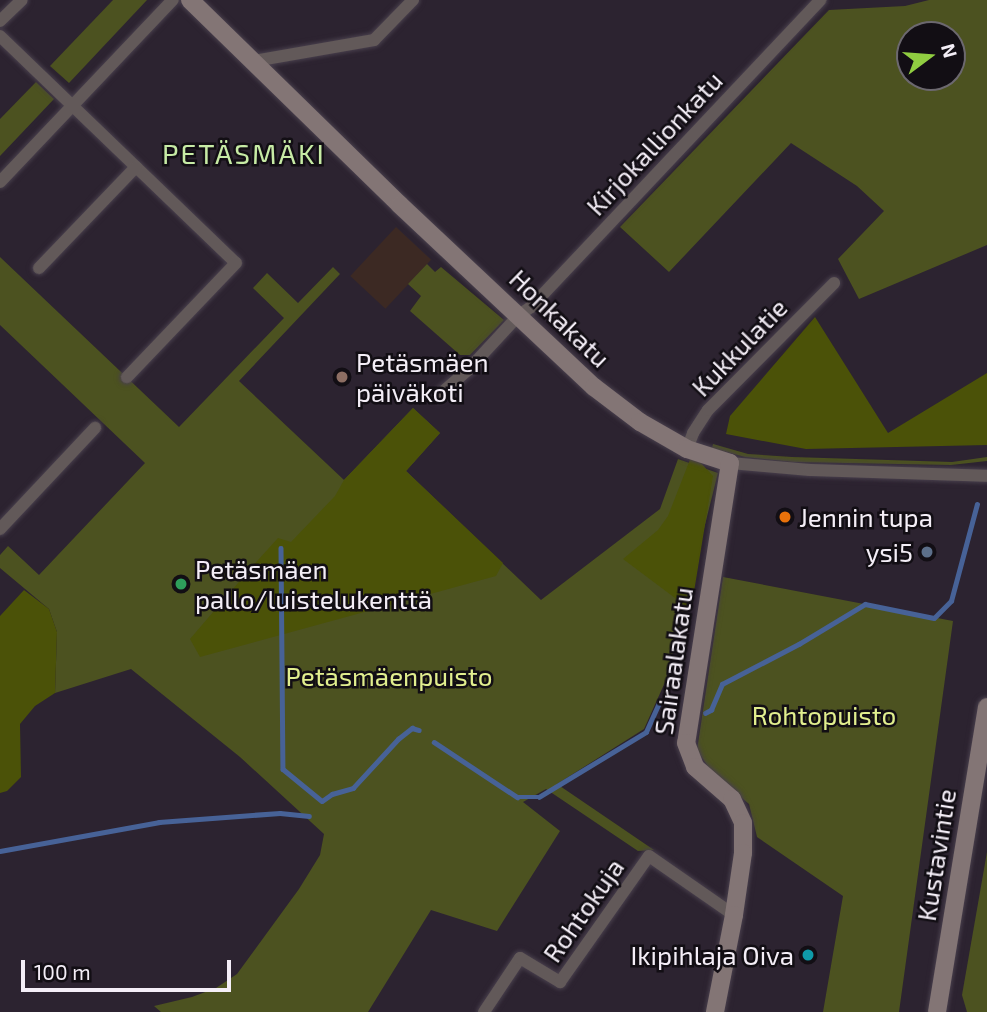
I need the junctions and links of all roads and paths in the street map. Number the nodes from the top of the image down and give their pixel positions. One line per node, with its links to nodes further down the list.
1 (22, 0): 6 (street)
2 (173, 0): 9 (street)
3 (190, 0): 8 (street, Honkakatu)
4 (413, 0): 8 (street)
5 (820, 0): 14 (street, Kirjokallionkatu)
6 (0, 21)
7 (0, 36): 9 (street)
8 (254, 61): 14 (street, Honkakatu)
9 (73, 106): 10 (street); 11 (street)
10 (136, 167): 12 (street); 15 (street)
11 (0, 182)
12 (39, 268)
13 (834, 283): 18 (street, Kukkulatie)
14 (519, 315): 16 (street, Kirjokallionkatu); 18 (street, Honkakatu)
15 (127, 377)
16 (438, 396)
17 (94, 428): 21 (street)
18 (687, 449): 19 (street, Honkakatu)
19 (730, 463): 20 (street, Honkakatu); 23 (street, Sairaalakatu)
20 (987, 476)
21 (0, 529)
22 (987, 707): 26 (street, Kustavintie)
23 (734, 915): 24 (street, Rohtokuja); 25 (street, Sairaalakatu)
24 (484, 1012)
25 (715, 1012)
26 (937, 1012)

